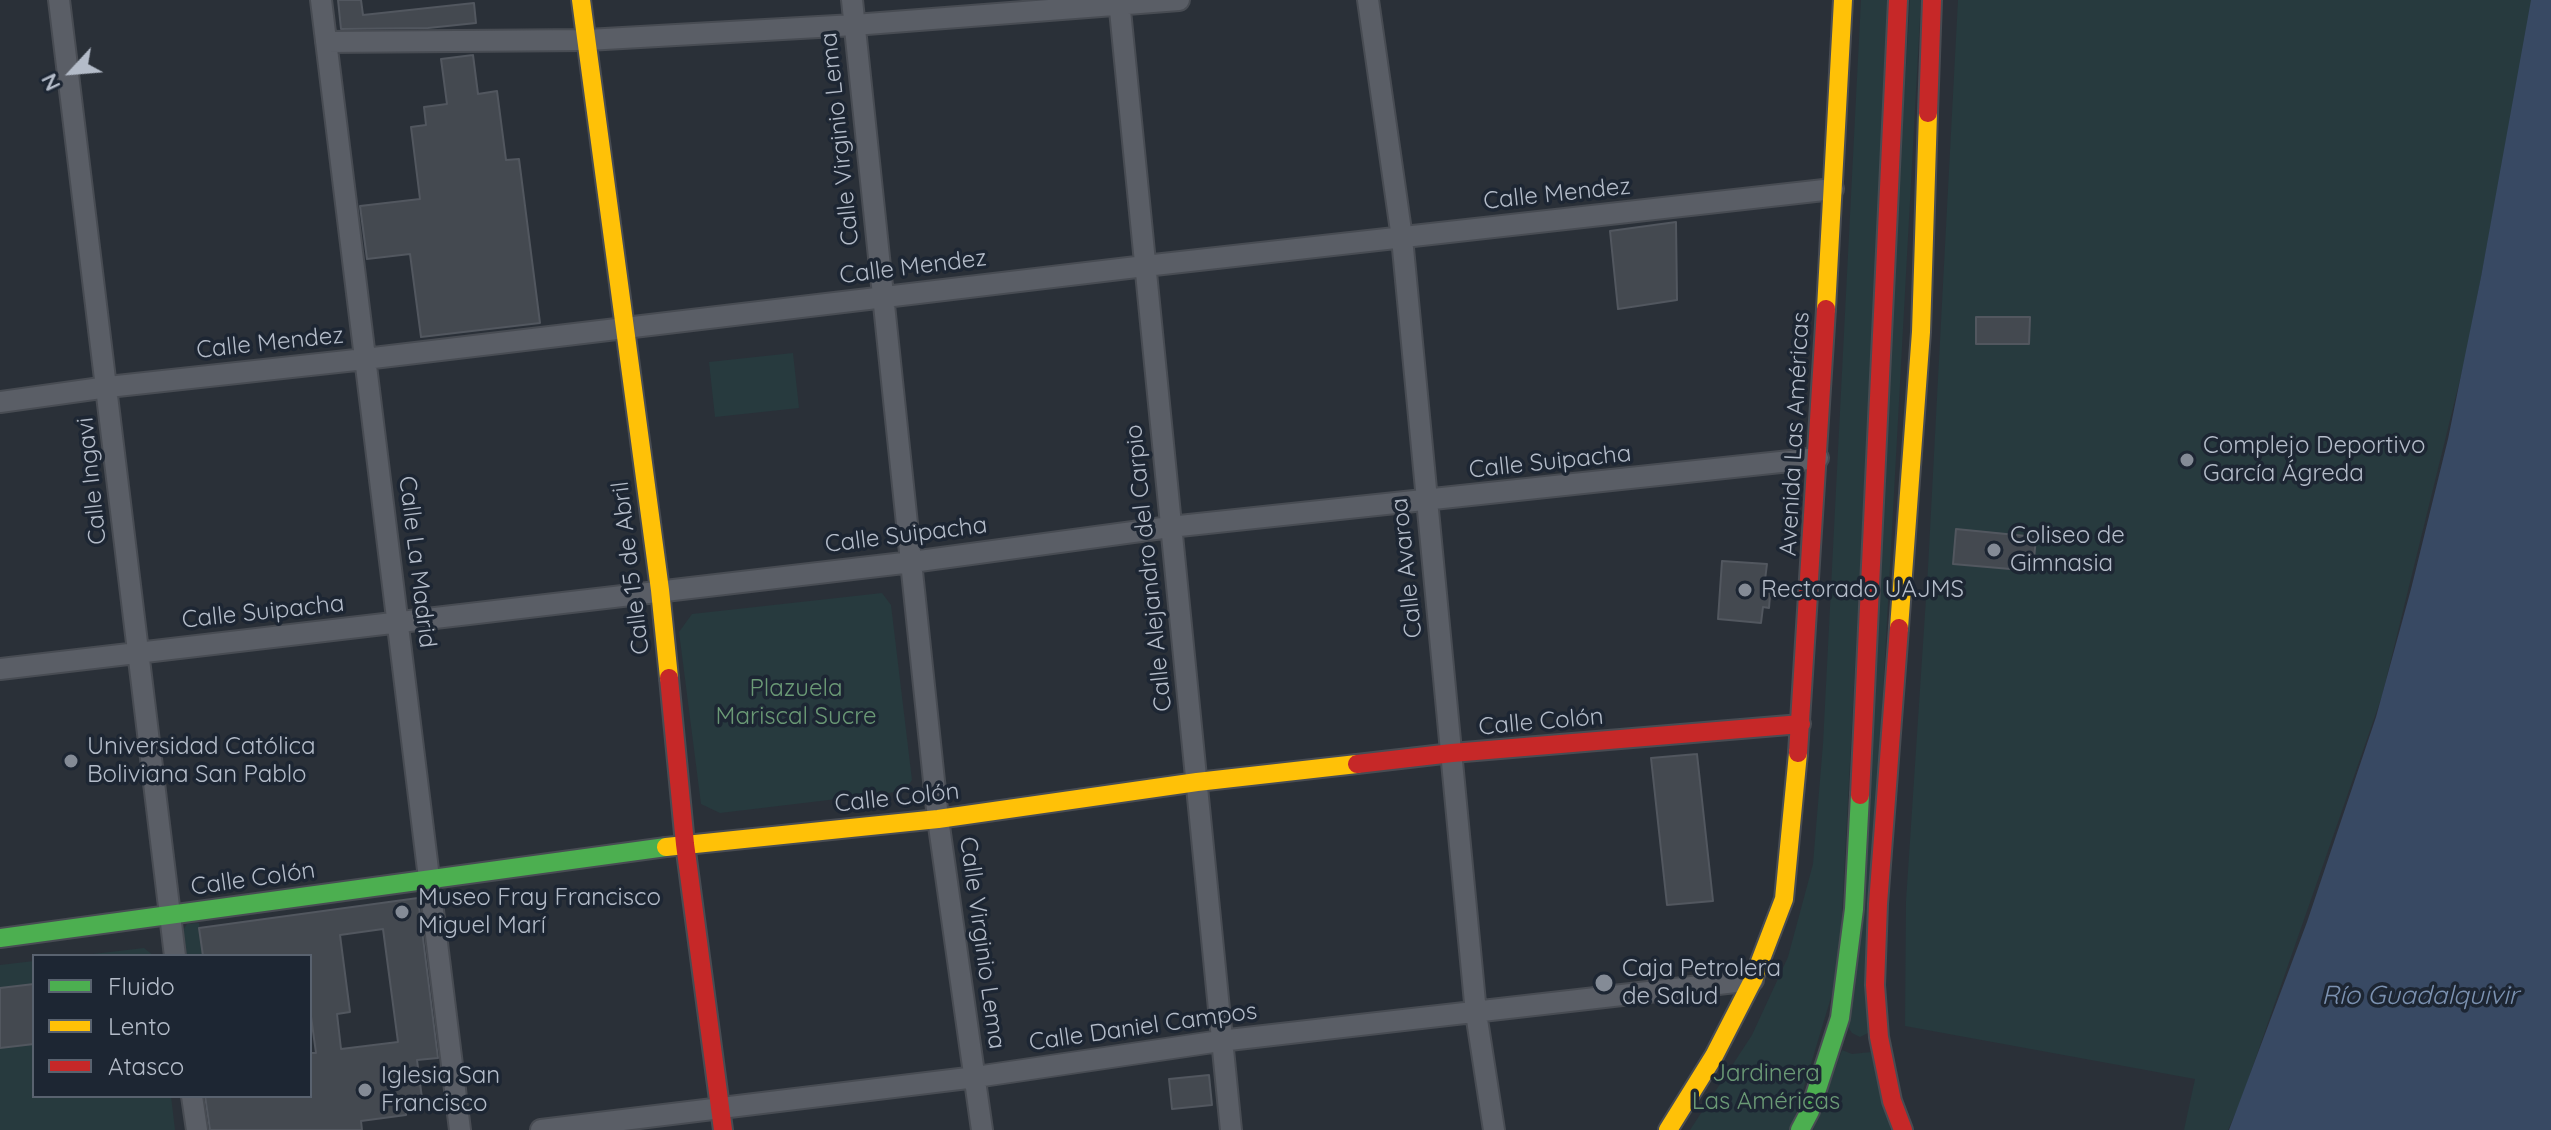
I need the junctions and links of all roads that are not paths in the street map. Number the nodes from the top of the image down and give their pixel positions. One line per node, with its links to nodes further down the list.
1 (59, 0): 20 (street, Calle Ingavi)
2 (321, 0): 13 (street, Calle La Madrid)
3 (581, 0): 12 (main road, Calle 15 de Abril)
4 (852, 0): 11 (street, Calle Virginio Lema)
5 (1179, 0): 10 (street)
6 (1368, 0): 15 (street, Calle Avaroa)
7 (1843, 0): 14 (main road, Avenida Las Américas)
8 (1898, 0): 42 (main road)
9 (1932, 0): 41 (main road)
10 (1119, 2): 11 (street); 16 (street, Calle Alejandro del Carpio)
11 (854, 25): 12 (street); 17 (street, Calle Virginio Lema)
12 (587, 40): 13 (street); 18 (main road, Calle 15 de Abril)
13 (326, 42): 19 (street, Calle La Madrid)
14 (1833, 189): 15 (street, Calle Mendez); 22 (main road, Avenida Las Américas)
15 (1402, 238): 16 (street, Calle Mendez); 23 (street, Calle Avaroa)
16 (1145, 266): 17 (street, Calle Mendez); 24 (street, Calle Alejandro del Carpio)
17 (884, 297): 18 (street, Calle Mendez); 25 (street, Calle Virginio Lema)
18 (624, 328): 19 (street, Calle Mendez); 26 (main road, Calle 15 de Abril)
19 (365, 359): 20 (street, Calle Mendez); 27 (street, Calle La Madrid)
20 (108, 387): 21 (street, Calle Mendez); 28 (street, Calle Ingavi)
21 (0, 402)
22 (1818, 458): 23 (street, Calle Suipacha); 30 (main road, Avenida Las Américas)
23 (1426, 501): 24 (street, Calle Suipacha); 31 (street, Calle Avaroa)
24 (1170, 527): 25 (street, Calle Suipacha); 32 (street, Calle Alejandro del Carpio)
25 (912, 562): 26 (street, Calle Suipacha); 33 (street, Calle Virginio Lema)
26 (660, 590): 27 (street, Calle Suipacha); 34 (main road, Calle 15 de Abril)
27 (399, 623): 28 (street, Calle Suipacha); 35 (street, Calle La Madrid)
28 (137, 652): 29 (street, Calle Suipacha); 36 (street, Calle Ingavi)
29 (0, 669)
30 (1801, 724): 31 (main road, Calle Colón); 39 (main road, Avenida Las Américas)
31 (1452, 753): 32 (main road, Calle Colón); 40 (street, Calle Avaroa)
32 (1197, 782): 33 (main road, Calle Colón); 43 (street, Calle Alejandro del Carpio)
33 (938, 819): 34 (main road, Calle Colón); 44 (street, Calle Virginio Lema)
34 (685, 844): 35 (main road, Calle Colón); 46 (main road, Calle 15 de Abril)
35 (428, 878): 36 (main road, Calle Colón); 48 (street, Calle La Madrid)
36 (170, 916): 37 (main road, Calle Colón); 38 (street, Calle Ingavi)
37 (0, 938)
38 (175, 954)
39 (1753, 980): 40 (street, Calle Daniel Campos); 53 (main road, Avenida Las Américas)
40 (1476, 1013): 43 (street, Calle Daniel Campos); 52 (street, Calle Avaroa)
41 (1879, 1037): 42 (main road); 55 (main road)
42 (1846, 1038): 54 (main road)
43 (1220, 1041): 44 (street, Calle Daniel Campos); 51 (street, Calle Alejandro del Carpio)
44 (976, 1077): 46 (street, Calle Daniel Campos); 50 (street, Calle Virginio Lema)
45 (192, 1098): 47 (street)
46 (721, 1120): 49 (street, Calle Daniel Campos)
47 (197, 1130)
48 (460, 1130)
49 (541, 1130)
50 (982, 1130)
51 (1231, 1130)
52 (1494, 1130)
53 (1668, 1130)
54 (1800, 1130)
55 (1903, 1130)

